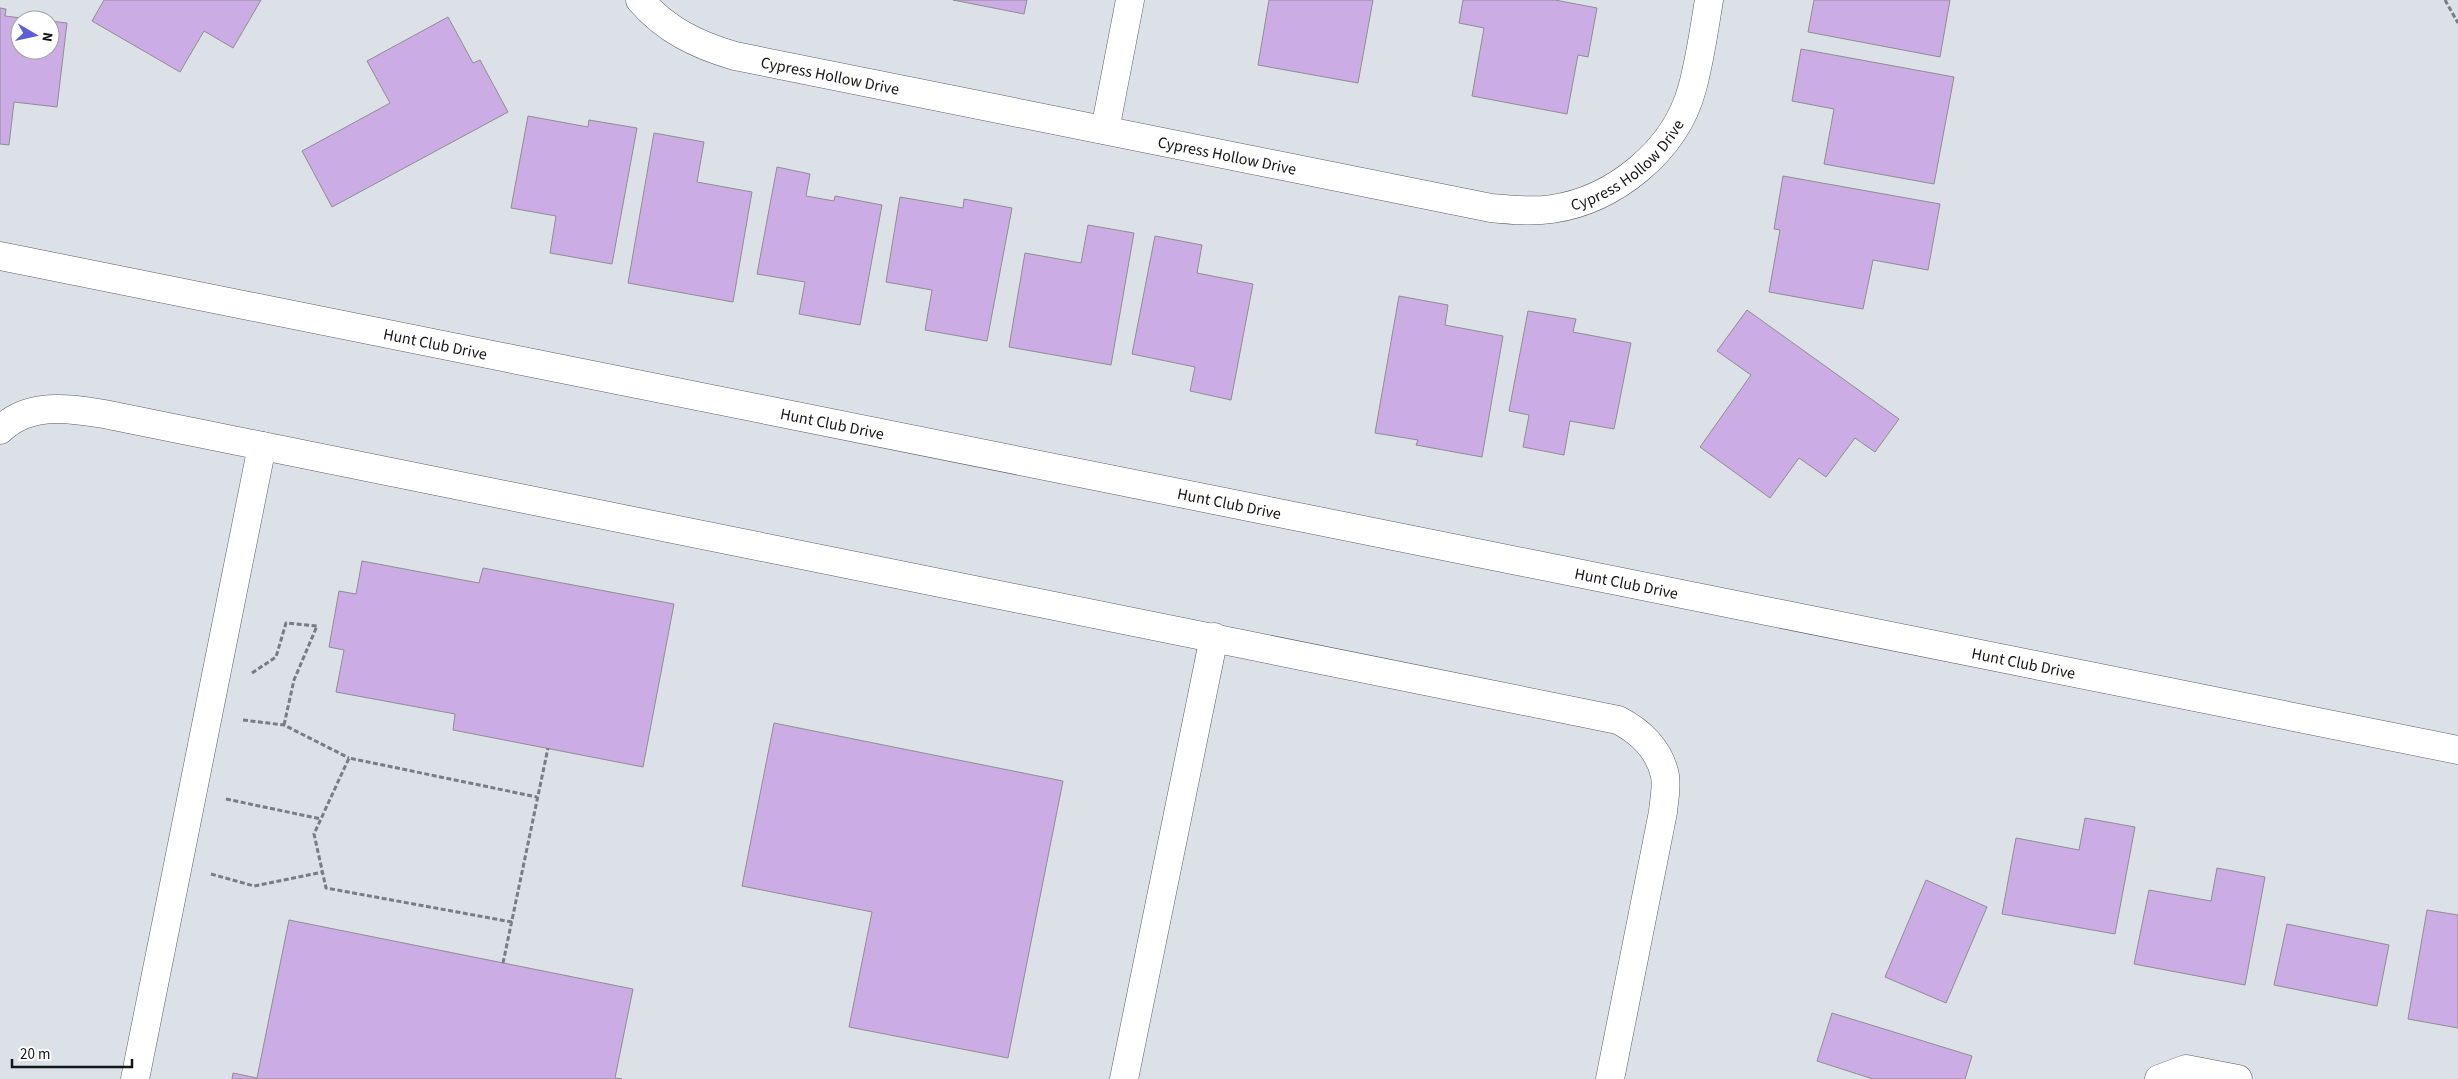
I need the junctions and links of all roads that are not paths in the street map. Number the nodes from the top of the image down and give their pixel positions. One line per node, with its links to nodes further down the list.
1 (640, 0): 4 (street, Cypress Hollow Drive)
2 (1130, 0): 4 (street)
3 (1709, 0): 4 (street, Cypress Hollow Drive)
4 (1105, 130)
5 (0, 256): 9 (street, Hunt Club Drive)
6 (0, 430): 7 (street)
7 (262, 446): 8 (street); 10 (street)
8 (1214, 637): 11 (street); 12 (street)
9 (2458, 750)
10 (136, 1079)
11 (1124, 1079)
12 (1610, 1079)
13 (2159, 1079): 14 (street)
14 (2238, 1079)

